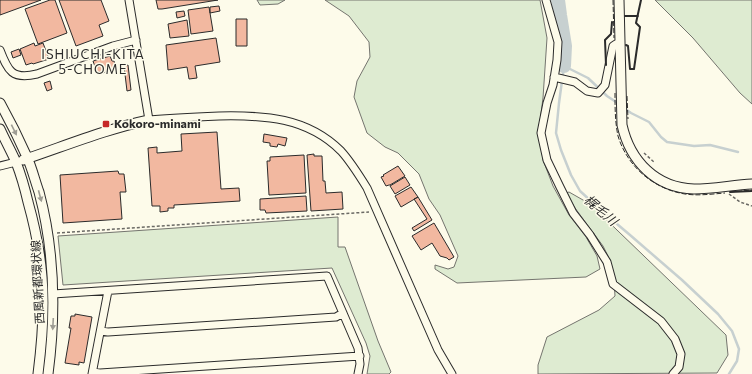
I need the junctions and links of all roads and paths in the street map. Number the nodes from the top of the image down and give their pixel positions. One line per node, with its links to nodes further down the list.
1 (129, 0): 4 (street)
2 (546, 0): 7 (street)
3 (619, 0): 5 (street)
4 (136, 40): 6 (street); 9 (street)
5 (620, 43): 7 (street); 15 (street)
6 (0, 50)
7 (556, 77): 29 (street)
8 (0, 103): 11 (street, 西風新都環状線, one-way to 11)
9 (149, 120): 11 (street); 28 (street)
10 (0, 129): 12 (street, 西風新都環状線)
11 (28, 158): 12 (street); 20 (street, 西風新都環状線, one-way to 20)
12 (16, 162): 13 (street); 25 (street, 西風新都環状線)
13 (0, 166)
14 (752, 184): 15 (street)
15 (721, 187): 16 (path)
16 (752, 206)
17 (369, 212): 18 (path)
18 (57, 233)
19 (108, 291): 20 (street); 21 (street); 22 (street)
20 (53, 294): 26 (street, 西風新都環状線, one-way to 26)
21 (343, 314): 22 (street); 23 (street)
22 (101, 331): 24 (street)
23 (360, 356): 24 (street); 27 (street)
24 (93, 373)
25 (38, 374)
26 (48, 374)
27 (358, 374)
28 (452, 374)
29 (673, 374)

